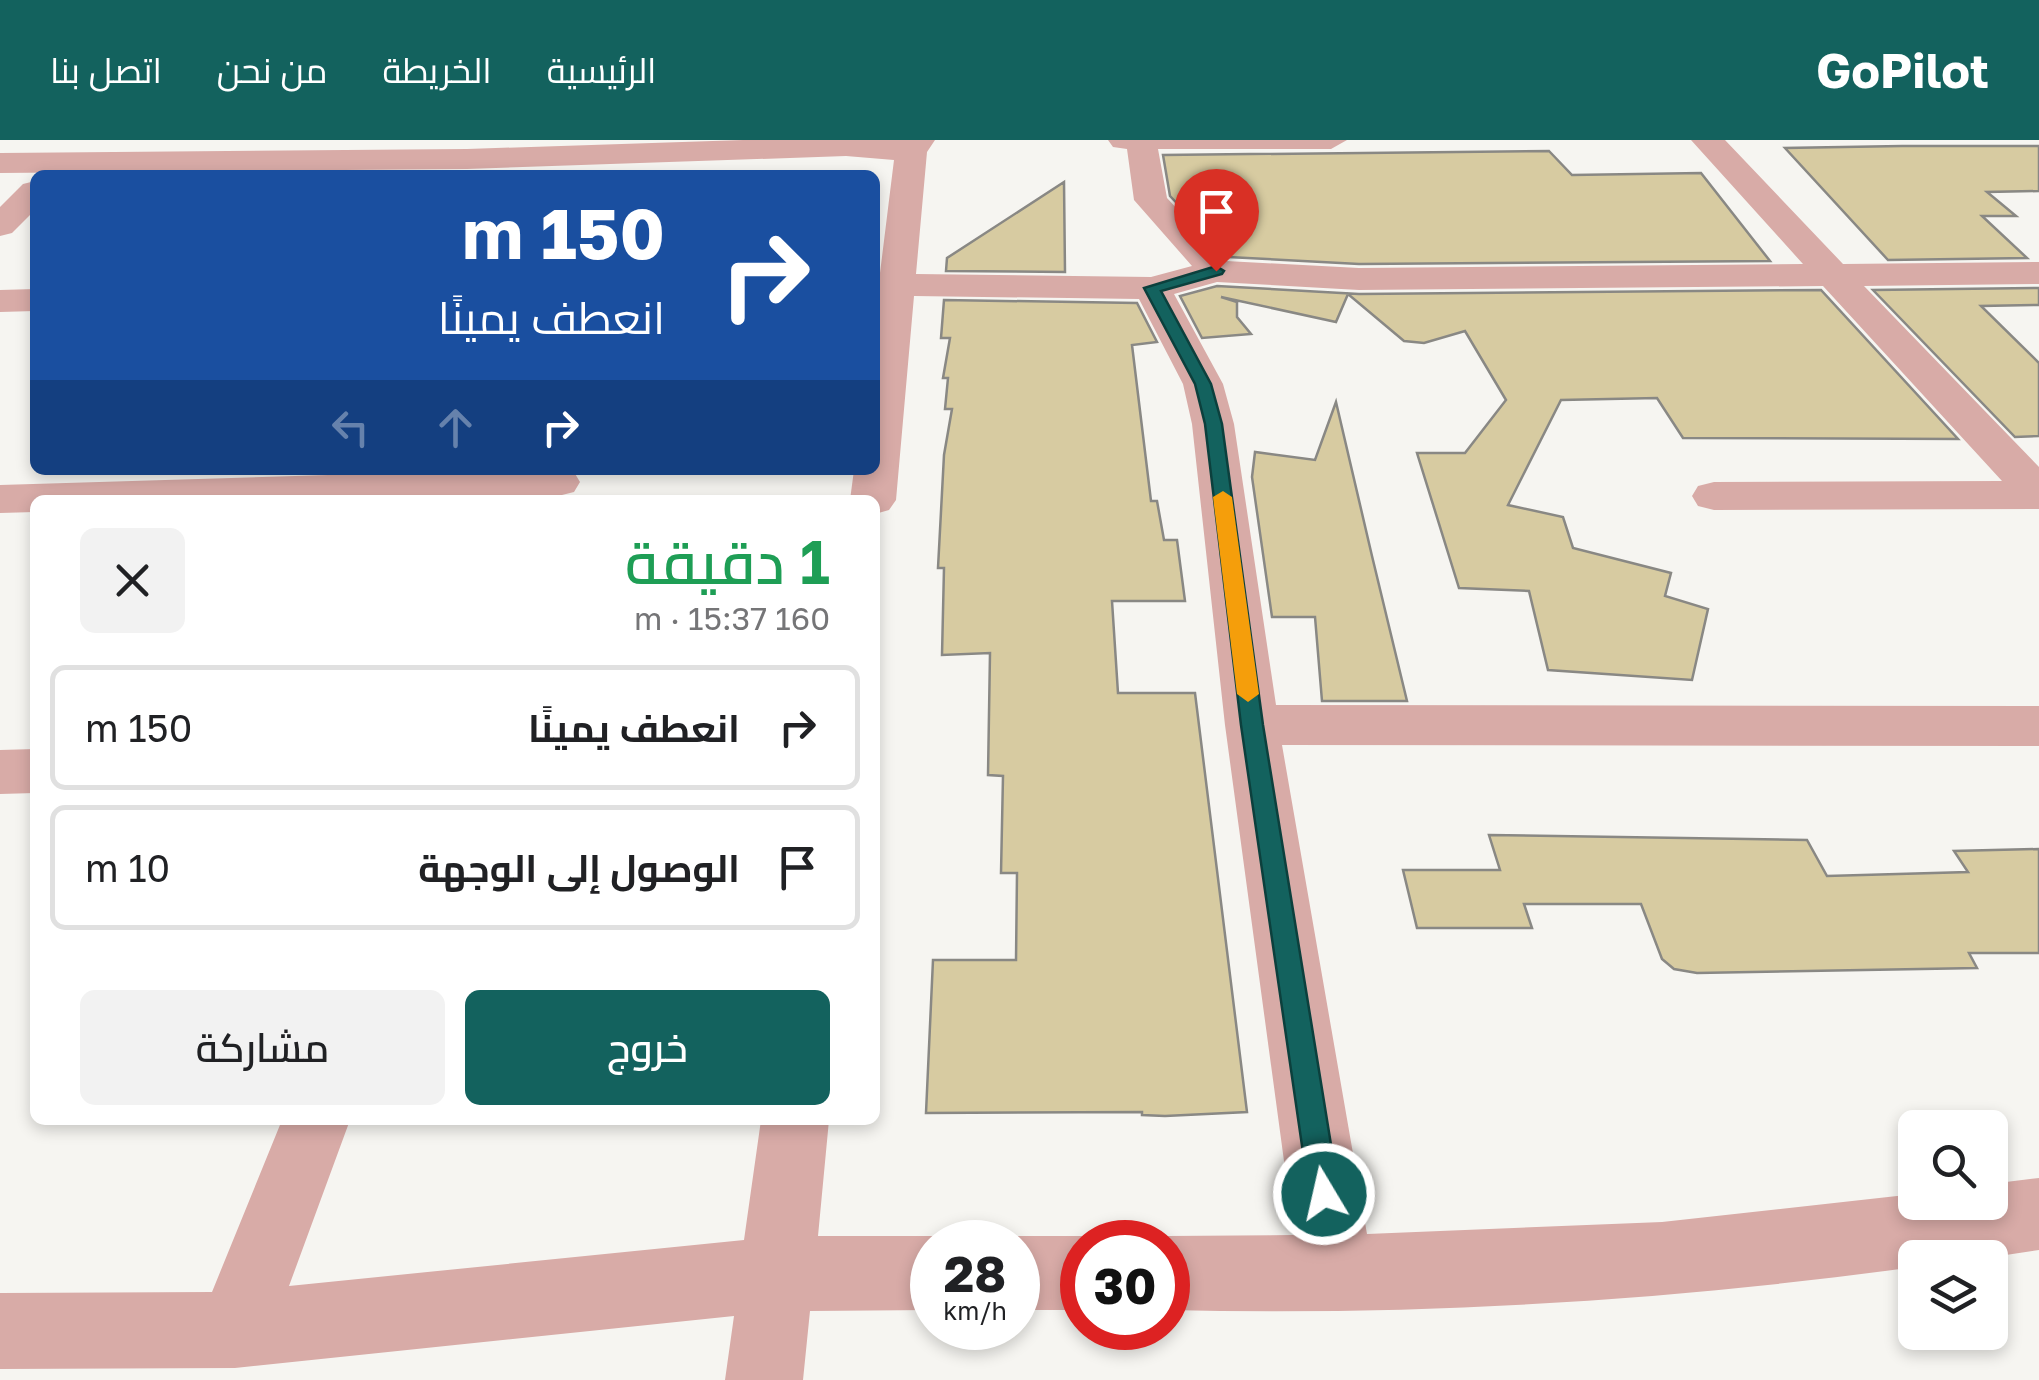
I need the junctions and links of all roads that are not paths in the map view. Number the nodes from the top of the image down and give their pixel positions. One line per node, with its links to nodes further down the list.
1 (88, 140): 9 (street)
2 (1135, 140): 3 (street); 12 (street)
3 (1332, 140)
4 (1707, 140): 13 (street)
5 (915, 146): 8 (street); 15 (street)
6 (469, 150): 8 (street); 9 (street)
7 (0, 163): 9 (street)
8 (675, 163)
9 (58, 169)
10 (30, 196): 11 (street)
11 (0, 226)
12 (1216, 271): 13 (street); 16 (street)
13 (1834, 273): 14 (street); 20 (street)
14 (2039, 273)
15 (887, 284): 16 (street); 19 (street)
16 (1152, 288): 27 (street)
17 (30, 300): 18 (street)
18 (0, 301)
19 (880, 385)
20 (2021, 460): 22 (street)
21 (558, 484): 23 (street)
22 (2039, 494): 24 (street)
23 (149, 495)
24 (1714, 496)
25 (30, 498): 26 (street)
26 (0, 499)
27 (1252, 725): 28 (street); 34 (street)
28 (2039, 726)
29 (0, 772): 30 (street)
30 (30, 772)
31 (314, 1125): 39 (street)
32 (794, 1125): 36 (street)
33 (2039, 1214): 34 (street)
34 (1336, 1272): 35 (street)
35 (1190, 1273)
36 (776, 1274): 37 (street); 39 (street); 40 (street)
37 (910, 1274)
38 (0, 1330): 39 (street)
39 (235, 1330)
40 (764, 1380)

